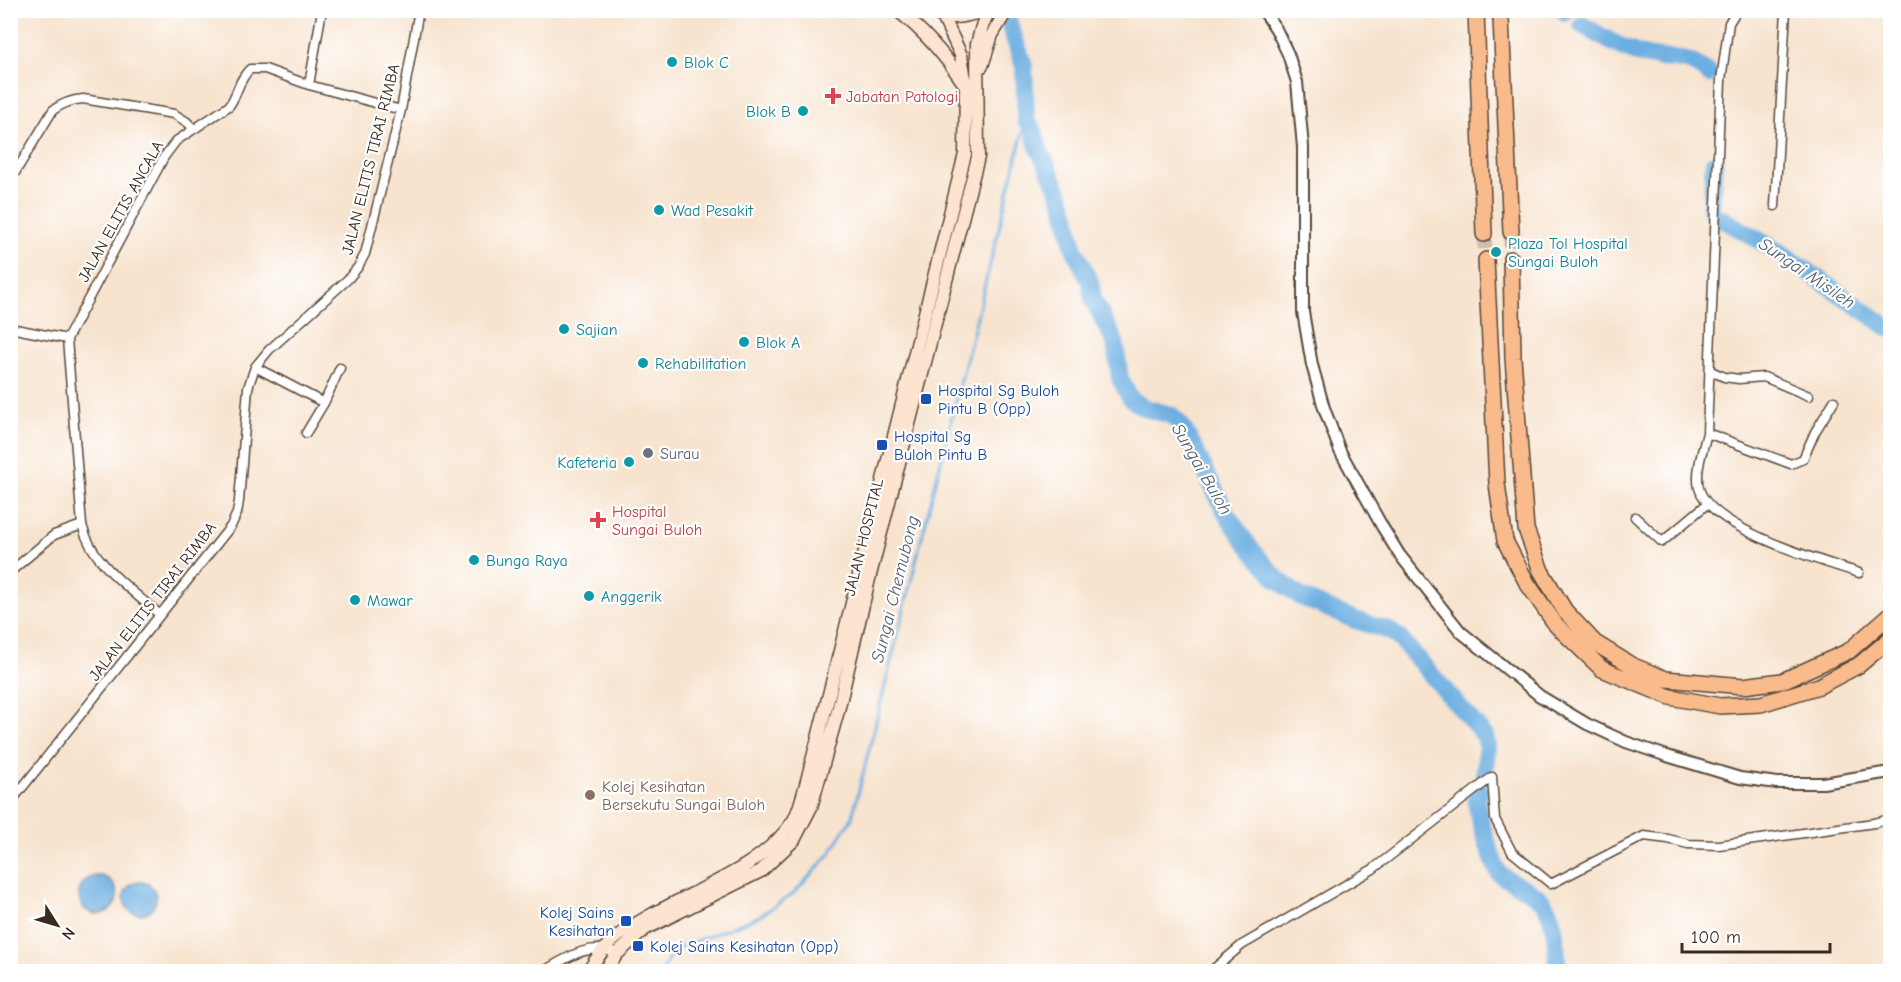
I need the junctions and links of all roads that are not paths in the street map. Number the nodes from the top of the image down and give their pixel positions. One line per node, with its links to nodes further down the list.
1 (322, 10): 14 (street)
2 (419, 10): 18 (street, JALAN ELITIS TIRAI RIMBA)
3 (897, 10): 15 (main road)
4 (928, 10): 13 (main road)
5 (983, 10): 13 (main road)
6 (989, 10): 15 (main road, JALAN HOSPITAL)
7 (1007, 10): 15 (main road)
8 (1263, 10): 44 (street)
9 (1476, 10): 16 (highway)
10 (1498, 10): 17 (highway)
11 (1737, 10): 30 (street)
12 (1786, 10): 21 (street)
13 (943, 17): 15 (main road, JALAN HOSPITAL)
14 (309, 85): 18 (street, JALAN ELITIS ANCALA); 19 (street, JALAN ELITIS ANCALA)
15 (972, 86): 47 (main road, JALAN HOSPITAL)
16 (1479, 107): 17 (highway); 23 (highway)
17 (1505, 107): 22 (highway)
18 (401, 110): 28 (street, JALAN ELITIS TIRAI RIMBA)
19 (194, 129): 20 (street); 27 (street, JALAN ELITIS ANCALA)
20 (10, 181)
21 (1775, 206)
22 (1511, 232)
23 (1484, 234)
24 (1486, 260): 43 (highway)
25 (1511, 260): 42 (highway)
26 (10, 328): 27 (street)
27 (67, 339): 38 (street)
28 (255, 367): 33 (street); 41 (street, JALAN ELITIS TIRAI RIMBA)
29 (340, 368): 33 (street)
30 (1709, 370): 31 (street); 35 (street)
31 (1809, 396)
32 (1834, 401): 35 (street)
33 (324, 403): 34 (street)
34 (306, 433)
35 (1707, 433): 36 (street)
36 (1707, 504): 37 (street); 40 (street)
37 (1635, 517)
38 (82, 525): 39 (street); 41 (street)
39 (10, 572)
40 (1859, 573)
41 (160, 615): 45 (street, JALAN ELITIS TIRAI RIMBA)
42 (1890, 615)
43 (1890, 639)
44 (1890, 772)
45 (10, 803)
46 (1890, 819): 51 (street)
47 (612, 951): 48 (street); 49 (main road, JALAN HOSPITAL); 50 (main road, JALAN HOSPITAL)
48 (542, 972)
49 (588, 972)
50 (604, 972)
51 (1210, 972)

